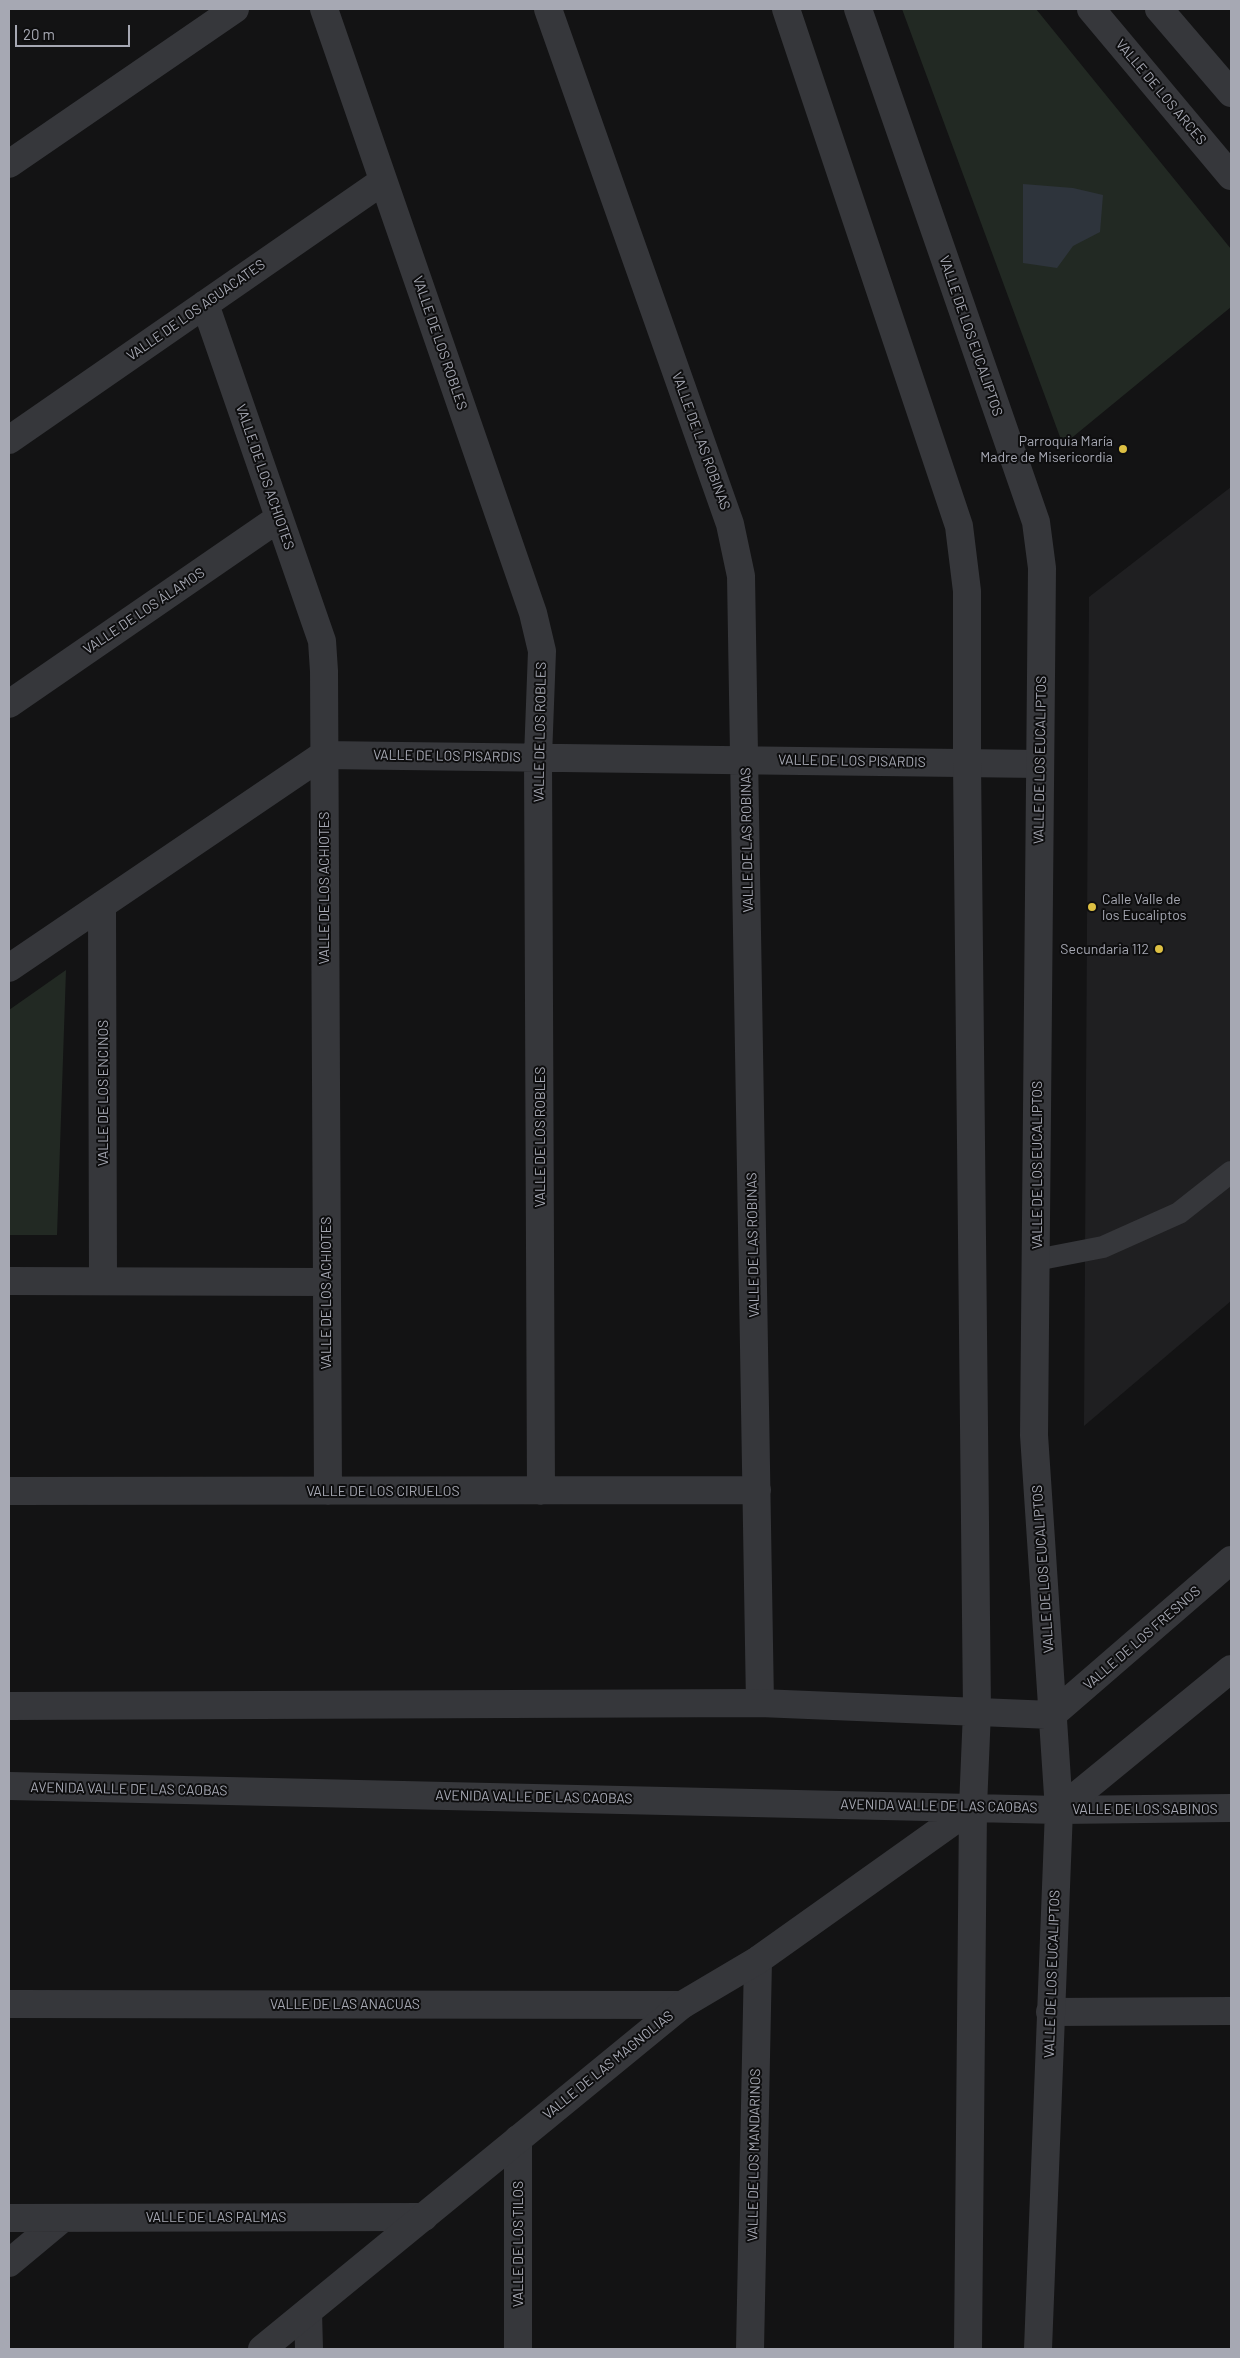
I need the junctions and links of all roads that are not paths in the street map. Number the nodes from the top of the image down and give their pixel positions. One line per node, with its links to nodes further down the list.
1 (235, 9): 9 (street)
2 (324, 9): 11 (street, VALLE DE LOS ROBLES)
3 (548, 9): 18 (street, VALLE DE LAS ROBINAS)
4 (786, 9): 19 (street)
5 (858, 9): 20 (street, VALLE DE LOS EUCALIPTOS)
6 (1091, 9): 10 (street, VALLE DE LOS ARCES)
7 (1159, 9): 8 (street)
8 (1231, 93)
9 (9, 164)
10 (1231, 176)
11 (384, 181): 12 (street, VALLE DE LOS AGUACATES); 17 (street, VALLE DE LOS ROBLES)
12 (205, 304): 13 (street, VALLE DE LOS AGUACATES); 14 (street, VALLE DE LOS ACHIOTES)
13 (9, 440)
14 (279, 518): 15 (street, VALLE DE LOS ÁLAMOS); 16 (street, VALLE DE LOS ACHIOTES)
15 (9, 704)
16 (323, 755): 17 (street, VALLE DE LOS PISARDIS); 21 (street); 27 (street, VALLE DE LOS ACHIOTES)
17 (538, 757): 18 (street, VALLE DE LOS PISARDIS); 31 (street, VALLE DE LOS ROBLES)
18 (745, 760): 19 (street, VALLE DE LOS PISARDIS); 28 (street, VALLE DE LAS ROBINAS)
19 (967, 763): 20 (street, VALLE DE LOS PISARDIS); 36 (street)
20 (1040, 764): 24 (street, VALLE DE LOS EUCALIPTOS)
21 (102, 905): 22 (street); 26 (street, VALLE DE LOS ENCINOS)
22 (9, 968)
23 (1231, 1172): 24 (lane)
24 (1036, 1260): 37 (street, VALLE DE LOS EUCALIPTOS)
25 (9, 1281): 26 (street)
26 (104, 1281): 27 (street)
27 (326, 1282): 30 (street, VALLE DE LOS ACHIOTES)
28 (757, 1490): 31 (street, VALLE DE LOS CIRUELOS); 34 (street, VALLE DE LAS ROBINAS)
29 (9, 1491): 30 (street, VALLE DE LOS CIRUELOS)
30 (328, 1491): 31 (street, VALLE DE LOS CIRUELOS)
31 (542, 1491)
32 (1231, 1560): 37 (street, VALLE DE LOS FRESNOS)
33 (1231, 1669): 41 (street)
34 (760, 1703): 35 (street); 36 (street)
35 (9, 1706)
36 (977, 1711): 37 (street); 39 (street)
37 (1052, 1715): 41 (street, VALLE DE LOS EUCALIPTOS)
38 (9, 1786): 39 (street, AVENIDA VALLE DE LAS CAOBAS)
39 (973, 1807): 41 (street, AVENIDA VALLE DE LAS CAOBAS); 42 (street, VALLE DE LAS MAGNOLIAS); 57 (street)
40 (1231, 1808): 41 (street, VALLE DE LOS SABINOS)
41 (1059, 1810): 46 (street, VALLE DE LOS EUCALIPTOS)
42 (758, 1960): 44 (street, VALLE DE LAS MAGNOLIAS); 56 (street, VALLE DE LOS MANDARINOS)
43 (9, 2004): 44 (street, VALLE DE LAS ANACUAS)
44 (682, 2004): 47 (street, VALLE DE LAS MAGNOLIAS)
45 (1231, 2011): 46 (street)
46 (1050, 2012): 58 (street, VALLE DE LOS EUCALIPTOS)
47 (518, 2139): 48 (street, VALLE DE LAS MAGNOLIAS); 55 (street, VALLE DE LOS TILOS)
48 (424, 2217): 50 (street, VALLE DE LAS PALMAS); 52 (street, VALLE DE LAS MAGNOLIAS)
49 (9, 2218): 50 (street, VALLE DE LAS PALMAS)
50 (63, 2218): 51 (street)
51 (9, 2263)
52 (308, 2312): 53 (street, VALLE DE LAS MAGNOLIAS); 54 (street)
53 (262, 2349)
54 (308, 2349)
55 (518, 2349)
56 (750, 2349)
57 (968, 2349)
58 (1038, 2349)

